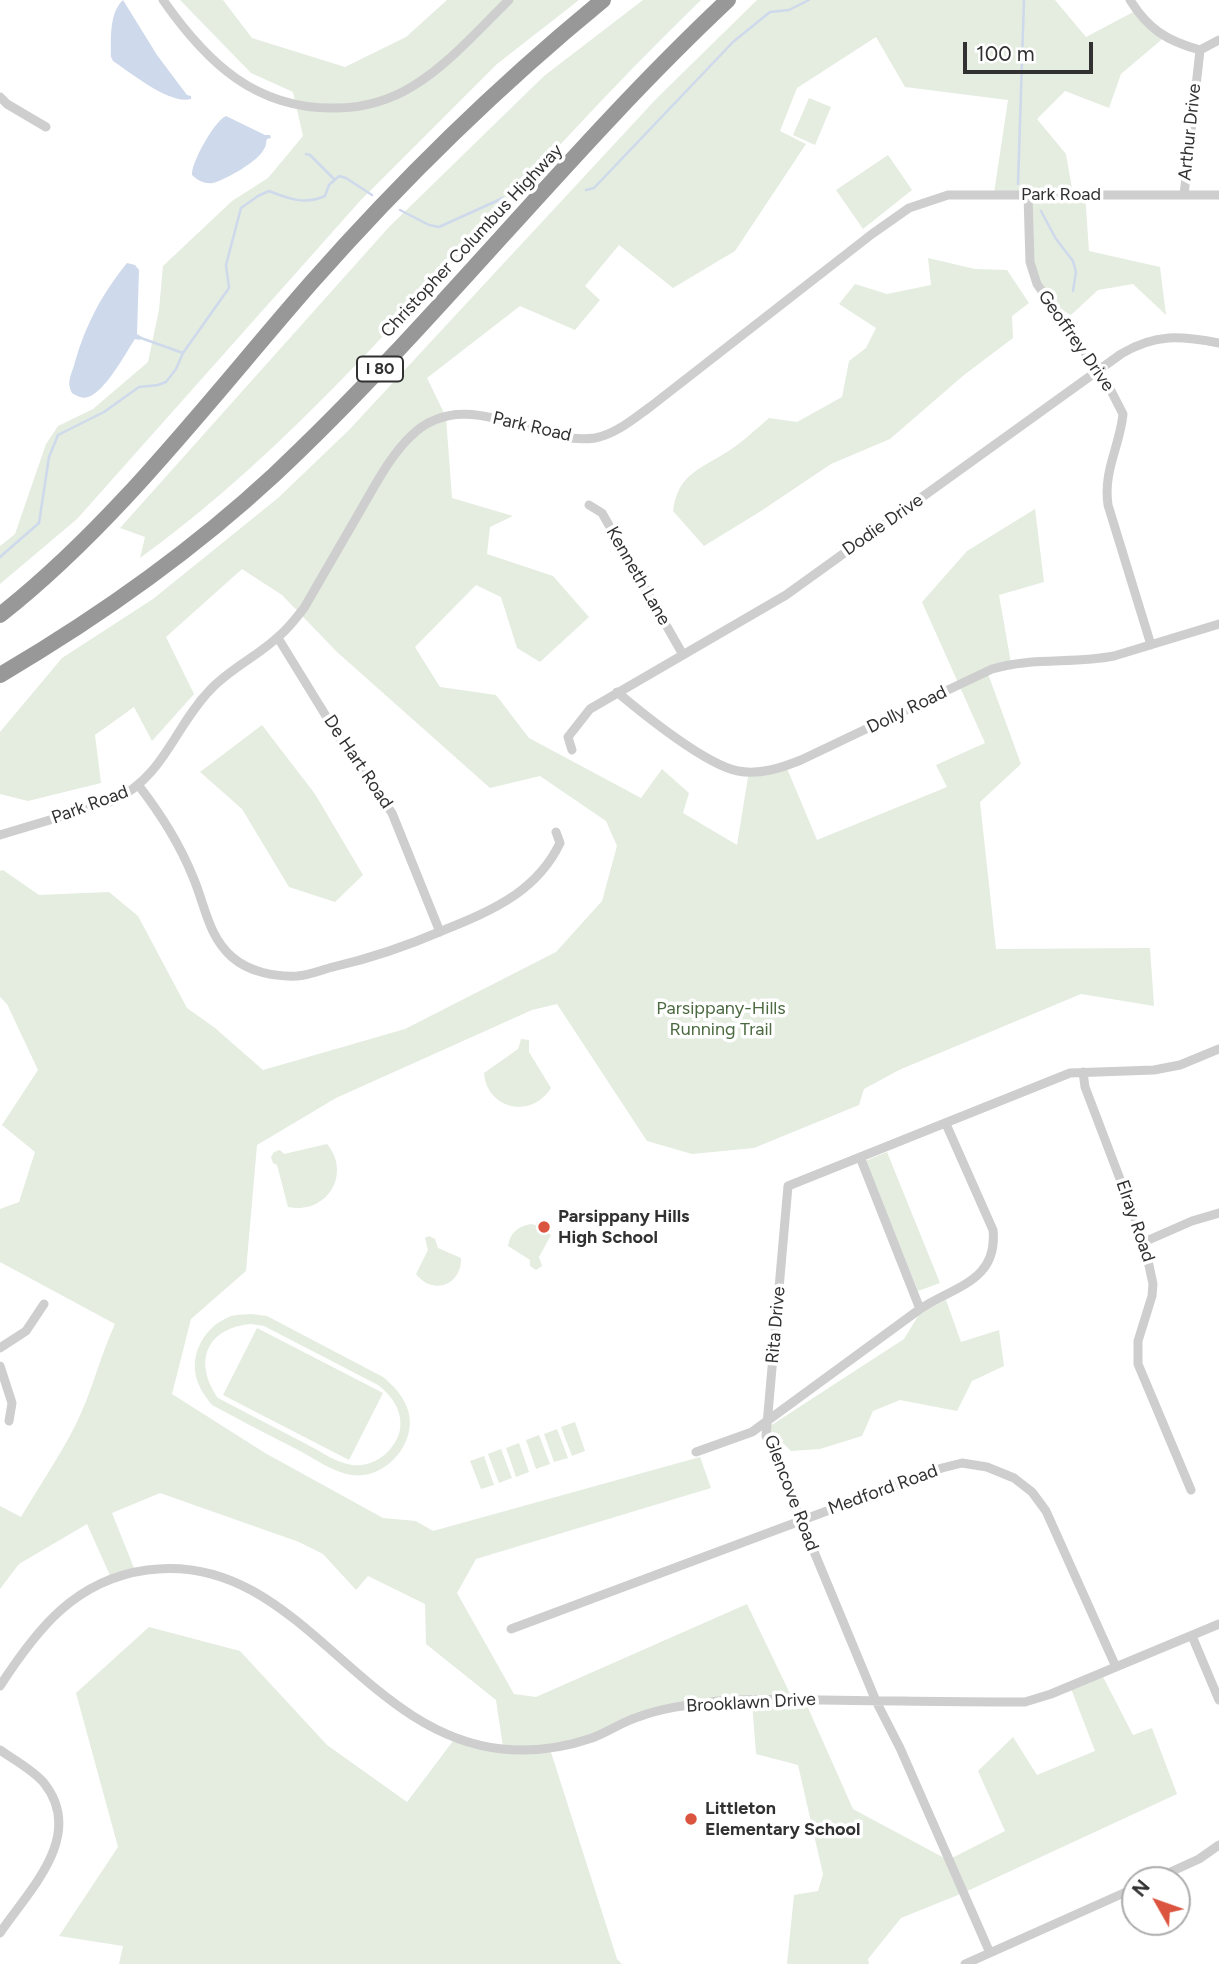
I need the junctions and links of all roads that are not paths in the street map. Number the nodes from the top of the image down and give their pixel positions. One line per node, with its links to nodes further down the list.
1 (163, 0): 2 (street)
2 (509, 0)
3 (603, 0): 16 (highway)
4 (730, 0): 21 (highway, Christopher Columbus Highway / I 80)
5 (1130, 0): 7 (street)
6 (1219, 40): 7 (street)
7 (1200, 50): 11 (street, Arthur Drive)
8 (0, 97): 9 (street)
9 (46, 127)
10 (1028, 195): 11 (street, Park Road); 14 (street, Geoffrey Drive); 18 (street, Park Road)
11 (1184, 195): 12 (street, Park Road)
12 (1219, 195)
13 (1219, 343): 14 (street, Dodie Drive)
14 (1097, 372): 19 (street, Geoffrey Drive); 20 (street, Dodie Drive)
15 (589, 505): 20 (street, Kenneth Lane)
16 (0, 615)
17 (1219, 624): 19 (street, Dolly Road)
18 (278, 638): 24 (street, Park Road); 27 (street, De Hart Road)
19 (1151, 645): 22 (street, Dolly Road)
20 (682, 653): 22 (street, Dodie Drive)
21 (0, 674)
22 (617, 692): 23 (street, Dodie Drive)
23 (572, 750)
24 (139, 786): 26 (street, Park Road); 27 (street)
25 (556, 832): 27 (street)
26 (0, 835)
27 (440, 932)
28 (1219, 1049): 29 (street)
29 (1083, 1072): 30 (street); 33 (street, Elray Road)
30 (946, 1124): 31 (street); 35 (street, Glencove Road)
31 (860, 1157): 35 (street); 39 (street, Rita Drive)
32 (1219, 1213): 33 (street)
33 (1144, 1242): 41 (street, Elray Road)
34 (44, 1304): 36 (street)
35 (920, 1309): 39 (street, Glencove Road)
36 (0, 1348)
37 (0, 1366): 38 (street)
38 (9, 1421)
39 (767, 1421): 40 (street); 42 (street, Glencove Road)
40 (696, 1452)
41 (1191, 1490)
42 (800, 1521): 44 (street, Medford Road); 46 (street, Medford Road); 48 (street, Glencove Road)
43 (1219, 1624): 45 (street, Brooklawn Drive)
44 (511, 1629)
45 (1192, 1636): 46 (street, Brooklawn Drive); 49 (street)
46 (1116, 1667): 48 (street, Brooklawn Drive)
47 (0, 1686): 48 (street, Brooklawn Drive)
48 (876, 1700): 55 (street, Glencove Road)
49 (1219, 1700)
50 (0, 1750): 54 (street)
51 (1219, 1845): 52 (street)
52 (1184, 1866)
53 (1121, 1894): 55 (street)
54 (0, 1933)
55 (990, 1953): 56 (street)
56 (964, 1964)

